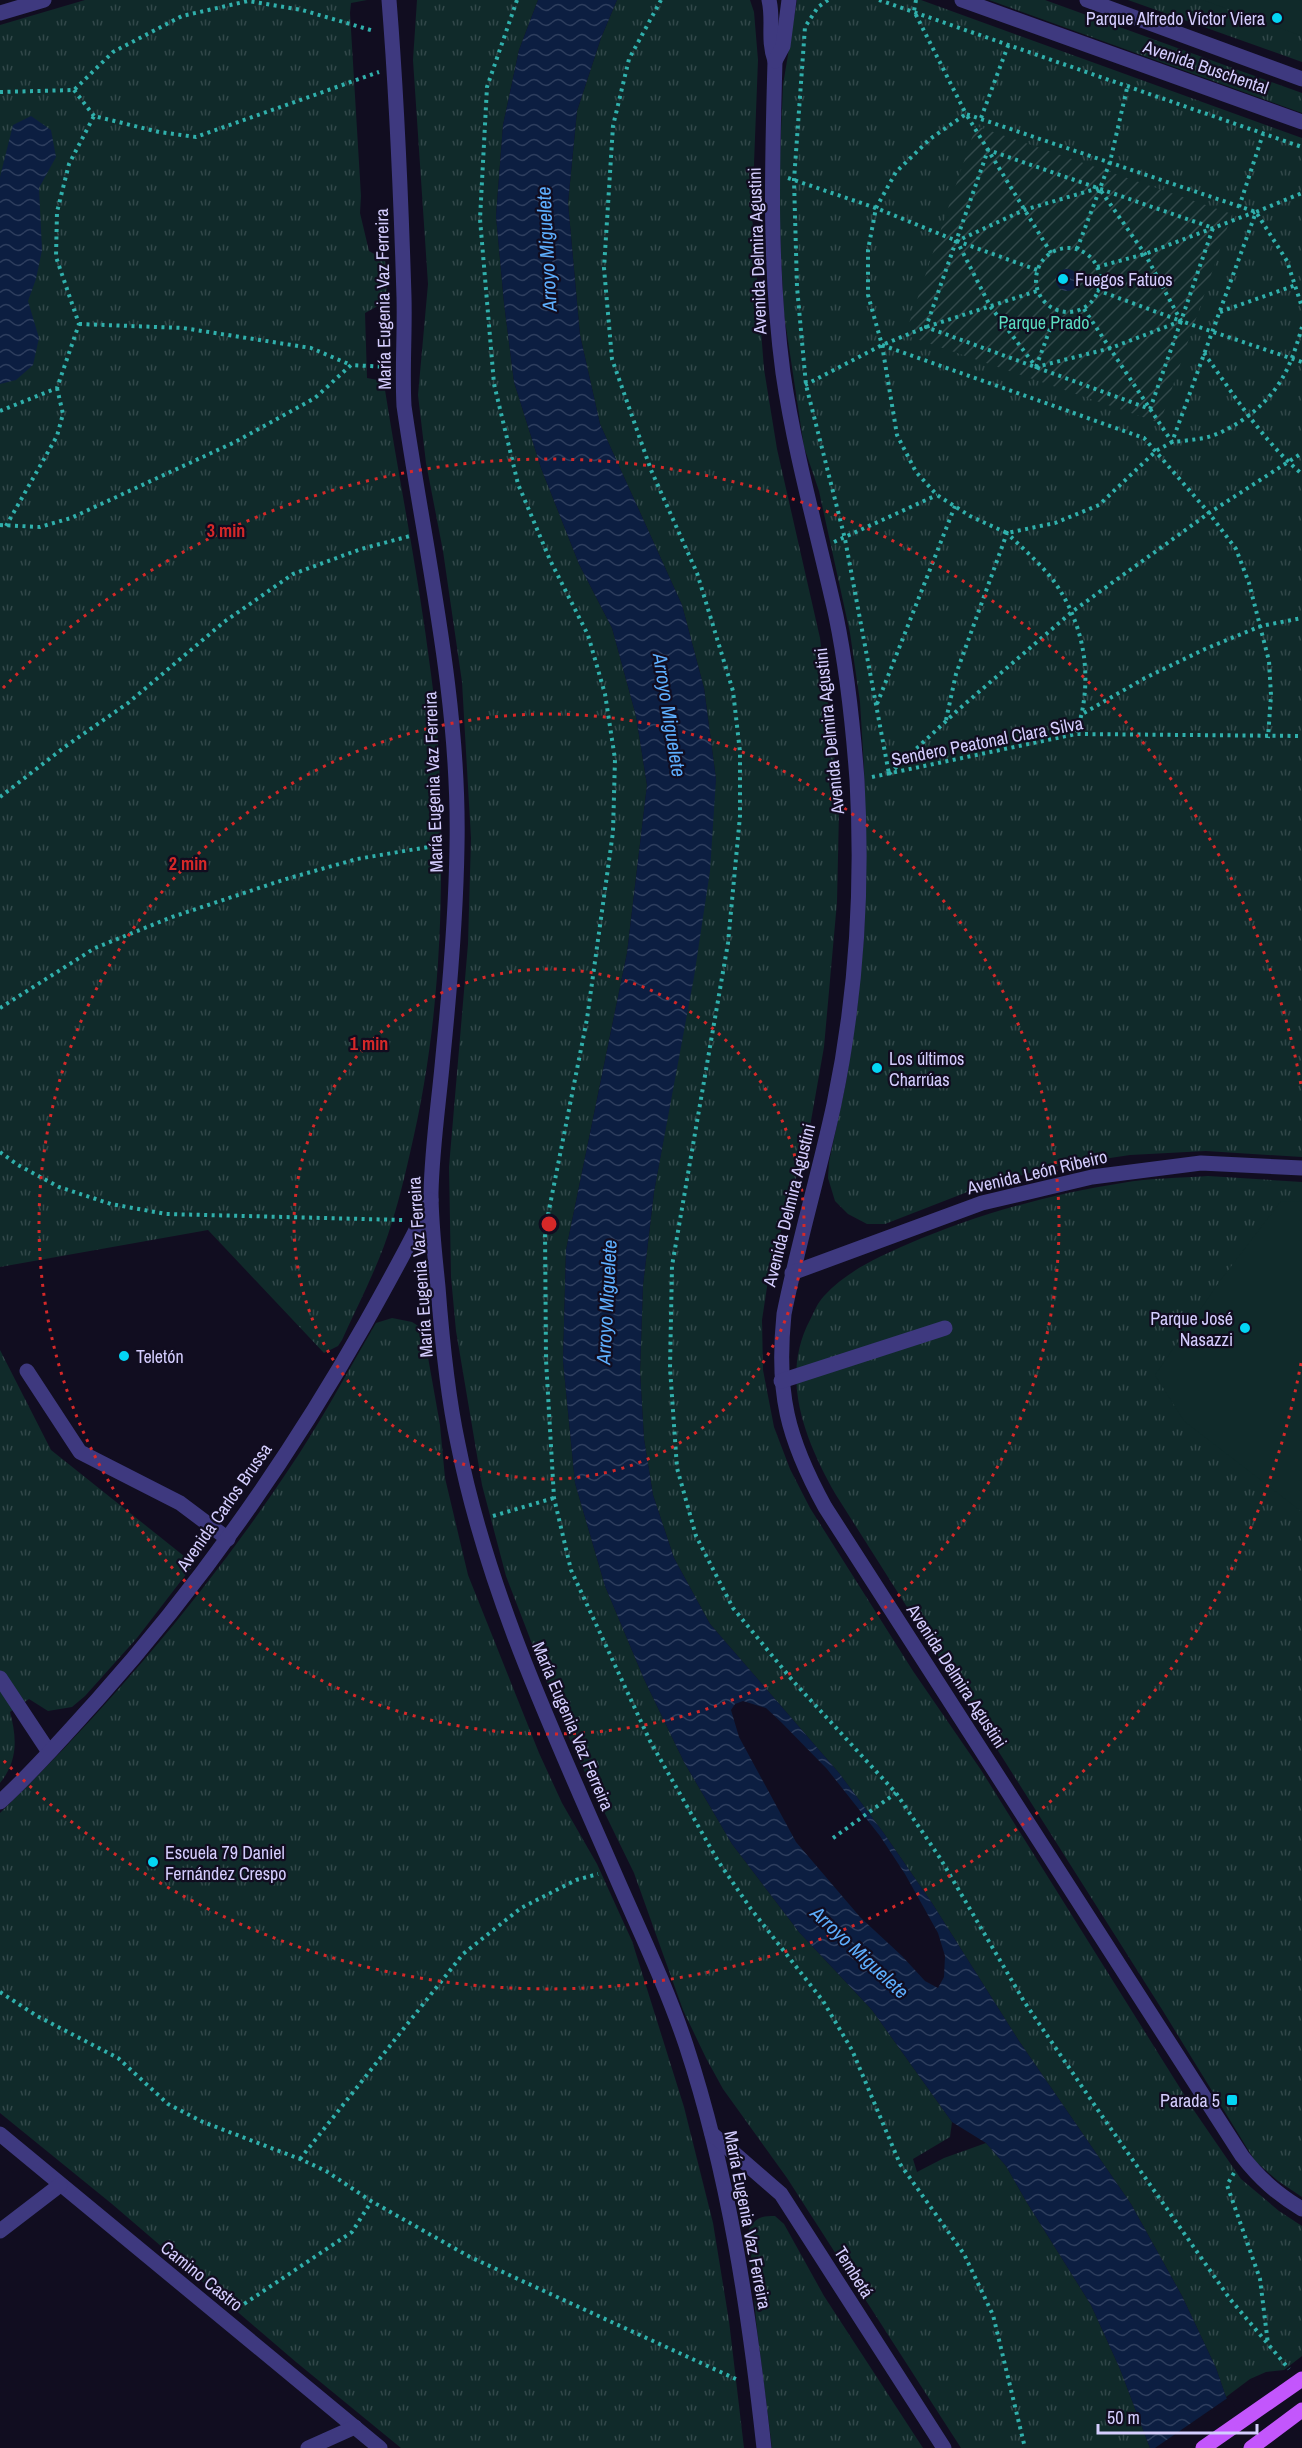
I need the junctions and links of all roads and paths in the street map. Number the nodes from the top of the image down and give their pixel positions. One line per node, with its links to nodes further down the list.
1 (44, 0): 12 (street)
2 (389, 0): 13 (street, María Eugenia Vaz Ferreira)
3 (517, 0): 108 (path)
4 (769, 0): 15 (street, Avenida Delmira Agustini)
5 (789, 0): 15 (street, Avenida Delmira Agustini)
6 (828, 0): 31 (path)
7 (879, 0): 11 (path)
8 (916, 0): 11 (path)
9 (962, 0): 16 (street, Avenida Buschental)
10 (1087, 0): 18 (street, Avenida Buschental)
11 (914, 11): 14 (path); 23 (path)
12 (0, 13)
13 (392, 36): 17 (street, María Eugenia Vaz Ferreira); 20 (path)
14 (1009, 44): 19 (path); 25 (path)
15 (776, 61): 68 (street, Avenida Delmira Agustini)
16 (1136, 63): 19 (path); 22 (street, Avenida Buschental)
17 (394, 66): 24 (path); 65 (street, María Eugenia Vaz Ferreira)
18 (1302, 79)
19 (1128, 85): 27 (path); 30 (path)
20 (74, 90): 21 (path); 24 (path)
21 (0, 92)
22 (1271, 111): 26 (street, Avenida Buschental); 27 (path)
23 (966, 114): 25 (path); 29 (path); 35 (path)
24 (94, 116): 54 (path)
25 (981, 118): 30 (path)
26 (1302, 122)
27 (1263, 133): 28 (path); 34 (path)
28 (1302, 147)
29 (988, 150): 32 (path); 36 (path); 39 (path)
30 (1110, 162): 32 (path); 34 (path)
31 (795, 180): 35 (path); 66 (path)
32 (1099, 188): 36 (path); 38 (path); 40 (path); 42 (path)
33 (1302, 193): 37 (path)
34 (1239, 207): 37 (path)
35 (876, 208): 39 (path); 58 (path)
36 (1024, 210): 39 (path); 41 (path)
37 (1256, 212): 38 (path); 45 (path); 52 (path)
38 (1213, 228): 42 (path); 53 (path)
39 (957, 241): 44 (path); 48 (path); 55 (path)
40 (1077, 249): 41 (path); 43 (path)
41 (1051, 253): 44 (path)
42 (1145, 254): 43 (path); 53 (path)
43 (1097, 267): 46 (path)
44 (1037, 270): 47 (path)
45 (1296, 285): 49 (path); 52 (path)
46 (1097, 290): 50 (path); 53 (path)
47 (1037, 291): 48 (path); 51 (path)
48 (990, 306): 55 (path); 64 (path)
49 (1302, 307)
50 (1084, 309): 51 (path); 59 (path)
51 (1057, 310): 64 (path)
52 (1220, 312): 57 (path)
53 (1181, 321): 57 (path); 59 (path); 69 (path)
54 (80, 324): 63 (path); 67 (path)
55 (926, 327): 58 (path); 64 (path)
56 (1302, 327): 61 (path)
57 (1212, 330): 60 (path); 61 (path)
58 (882, 345): 66 (path); 73 (path); 77 (path)
59 (1111, 348): 64 (path); 69 (path)
60 (1204, 352): 71 (path); 72 (path)
61 (1293, 359): 62 (path); 71 (path)
62 (1302, 362)
63 (351, 365): 65 (path); 81 (path)
64 (1036, 367): 69 (path)
65 (402, 368): 82 (street, María Eugenia Vaz Ferreira)
66 (806, 385): 68 (path); 84 (path)
67 (57, 388): 70 (path); 81 (path)
68 (786, 390): 85 (street, Avenida Delmira Agustini)
69 (1150, 409): 72 (path)
70 (0, 411)
71 (1248, 416): 72 (path); 75 (path)
72 (1172, 442): 73 (path)
73 (1156, 451): 79 (path); 83 (path)
74 (1302, 453): 75 (path)
75 (1288, 462): 76 (path); 79 (path)
76 (1302, 474)
77 (937, 495): 78 (path); 84 (path)
78 (955, 506): 83 (path); 89 (path)
79 (1209, 513): 86 (path); 88 (path)
80 (0, 525): 81 (path)
81 (6, 526)
82 (425, 532): 97 (path); 98 (street, María Eugenia Vaz Ferreira)
83 (1007, 533): 86 (path); 91 (path)
84 (845, 539): 85 (path); 89 (path)
85 (820, 547): 96 (street, Avenida Delmira Agustini)
86 (1073, 611): 90 (path); 91 (path)
87 (1302, 618): 88 (path)
88 (1261, 626): 90 (path); 94 (path)
89 (876, 706): 95 (path)
90 (1083, 713): 92 (path)
91 (946, 720): 95 (path)
92 (1076, 735): 94 (path, Sendero Peatonal Clara Silva); 95 (path, Sendero Peatonal Clara Silva)
93 (1302, 736): 94 (path, Sendero Peatonal Clara Silva)
94 (1268, 738)
95 (889, 774): 96 (path, Sendero Peatonal Clara Silva)
96 (857, 779): 104 (street, Avenida Delmira Agustini)
97 (0, 797)
98 (458, 842): 99 (path); 102 (street, María Eugenia Vaz Ferreira)
99 (0, 1008)
100 (0, 1152): 103 (path)
101 (1302, 1168): 104 (street, Avenida León Ribeiro)
102 (431, 1199): 103 (street, Avenida Carlos Brussa); 109 (street, María Eugenia Vaz Ferreira)
103 (422, 1220): 110 (street, Avenida Carlos Brussa)
104 (792, 1273): 107 (street, Avenida Delmira Agustini)
105 (945, 1328): 107 (street)
106 (27, 1371): 110 (street)
107 (781, 1381): 120 (street, Avenida Delmira Agustini)
108 (554, 1498): 109 (path); 136 (path)
109 (475, 1522): 116 (street, María Eugenia Vaz Ferreira)
110 (228, 1539): 112 (street, Avenida Carlos Brussa)
111 (0, 1678): 112 (street)
112 (50, 1752): 114 (street, Avenida Carlos Brussa)
113 (896, 1793): 115 (path)
114 (0, 1802)
115 (833, 1838)
116 (613, 1870): 119 (street, María Eugenia Vaz Ferreira); 121 (path)
117 (0, 1992): 121 (path)
118 (0, 2134): 122 (street, Camino Castro)
119 (712, 2134): 129 (street, María Eugenia Vaz Ferreira); 135 (street, Tembetá)
120 (1242, 2156): 124 (street, Avenida Delmira Agustini); 127 (path)
121 (300, 2159): 123 (path)
122 (60, 2185): 125 (street); 126 (street, Camino Castro)
123 (371, 2201): 126 (path); 129 (path)
124 (1302, 2209)
125 (0, 2231)
126 (223, 2319): 131 (street, Camino Castro)
127 (1268, 2344)
128 (1302, 2379): 137 (main road)
129 (758, 2389): 134 (street, María Eugenia Vaz Ferreira)
130 (1302, 2410): 138 (main road)
131 (355, 2427): 132 (street); 133 (street, Camino Castro)
132 (308, 2448)
133 (380, 2448)
134 (764, 2448)
135 (944, 2448)
136 (1025, 2448)
137 (1203, 2448)
138 (1251, 2448)

